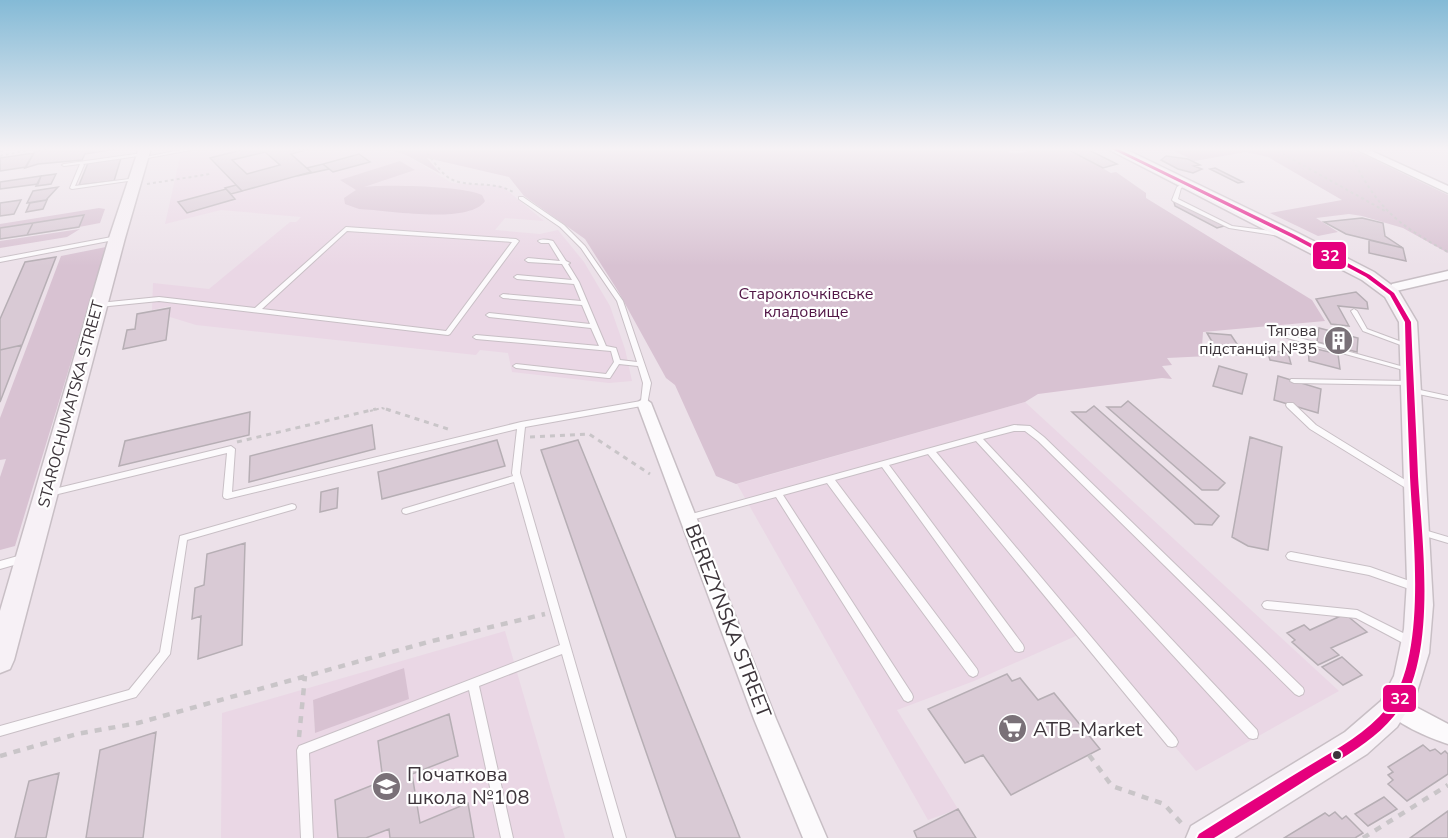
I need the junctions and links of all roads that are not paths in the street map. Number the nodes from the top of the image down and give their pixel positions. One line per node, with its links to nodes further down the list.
1 (137, 187): 5 (main road, STAROCHUMATSKA STREET)
2 (1192, 187): 4 (main road)
3 (521, 198): 27 (lane)
4 (1296, 237): 13 (main road); 20 (main road)
5 (117, 238): 7 (lane); 16 (main road, STAROCHUMATSKA STREET)
6 (541, 241): 9 (lane)
7 (0, 260)
8 (528, 260): 9 (lane)
9 (567, 263): 12 (lane)
10 (1448, 275): 13 (street)
11 (517, 277): 12 (lane)
12 (576, 282): 15 (lane)
13 (1396, 287): 20 (main road)
14 (503, 296): 15 (lane)
15 (585, 303): 21 (lane)
16 (99, 305): 17 (lane); 42 (main road, STAROCHUMATSKA STREET)
17 (256, 311): 17 (lane)
18 (1354, 311): 24 (lane)
19 (489, 315): 21 (lane)
20 (1408, 322): 24 (main road)
21 (594, 326): 25 (lane)
22 (1282, 335): 30 (lane)
23 (476, 337): 25 (lane)
24 (1409, 346): 30 (main road)
25 (603, 348): 26 (lane)
26 (617, 362): 27 (lane); 28 (lane)
27 (640, 364): 32 (lane)
28 (516, 366)
29 (1294, 381): 30 (lane)
30 (1411, 381): 31 (lane); 40 (main road)
31 (1448, 398)
32 (644, 404): 34 (lane); 45 (street, BEREZYNSKA STREET)
33 (1290, 405): 40 (lane)
34 (521, 425): 38 (lane); 42 (lane)
35 (977, 438): 36 (lane); 59 (lane); 63 (lane)
36 (930, 451): 37 (lane); 65 (lane)
37 (884, 464): 39 (lane); 55 (lane)
38 (517, 478): 44 (lane); 54 (lane)
39 (829, 479): 41 (lane); 57 (lane)
40 (1415, 490): 46 (main road)
41 (778, 493): 45 (lane); 60 (lane)
42 (46, 494): 49 (main road, STAROCHUMATSKA STREET)
43 (292, 507): 62 (lane)
44 (406, 511)
45 (688, 518): 70 (street, BEREZYNSKA STREET)
46 (1417, 531): 47 (lane); 51 (main road)
47 (1448, 540)
48 (1290, 556): 51 (lane)
49 (29, 557): 50 (lane); 56 (main road, STAROCHUMATSKA STREET)
50 (0, 565)
51 (1419, 589): 53 (main road)
52 (1267, 605): 53 (lane)
53 (1416, 645): 61 (main road)
54 (565, 648): 58 (lane); 69 (lane)
55 (1018, 648)
56 (0, 660)
57 (973, 672)
58 (473, 684): 67 (lane); 68 (lane)
59 (1299, 692)
60 (908, 698)
61 (1395, 705): 64 (street); 66 (main road)
62 (0, 731)
63 (1253, 734)
64 (1448, 734)
65 (1172, 742)
66 (1195, 834)
67 (307, 838)
68 (507, 838)
69 (620, 838)
70 (815, 838)

